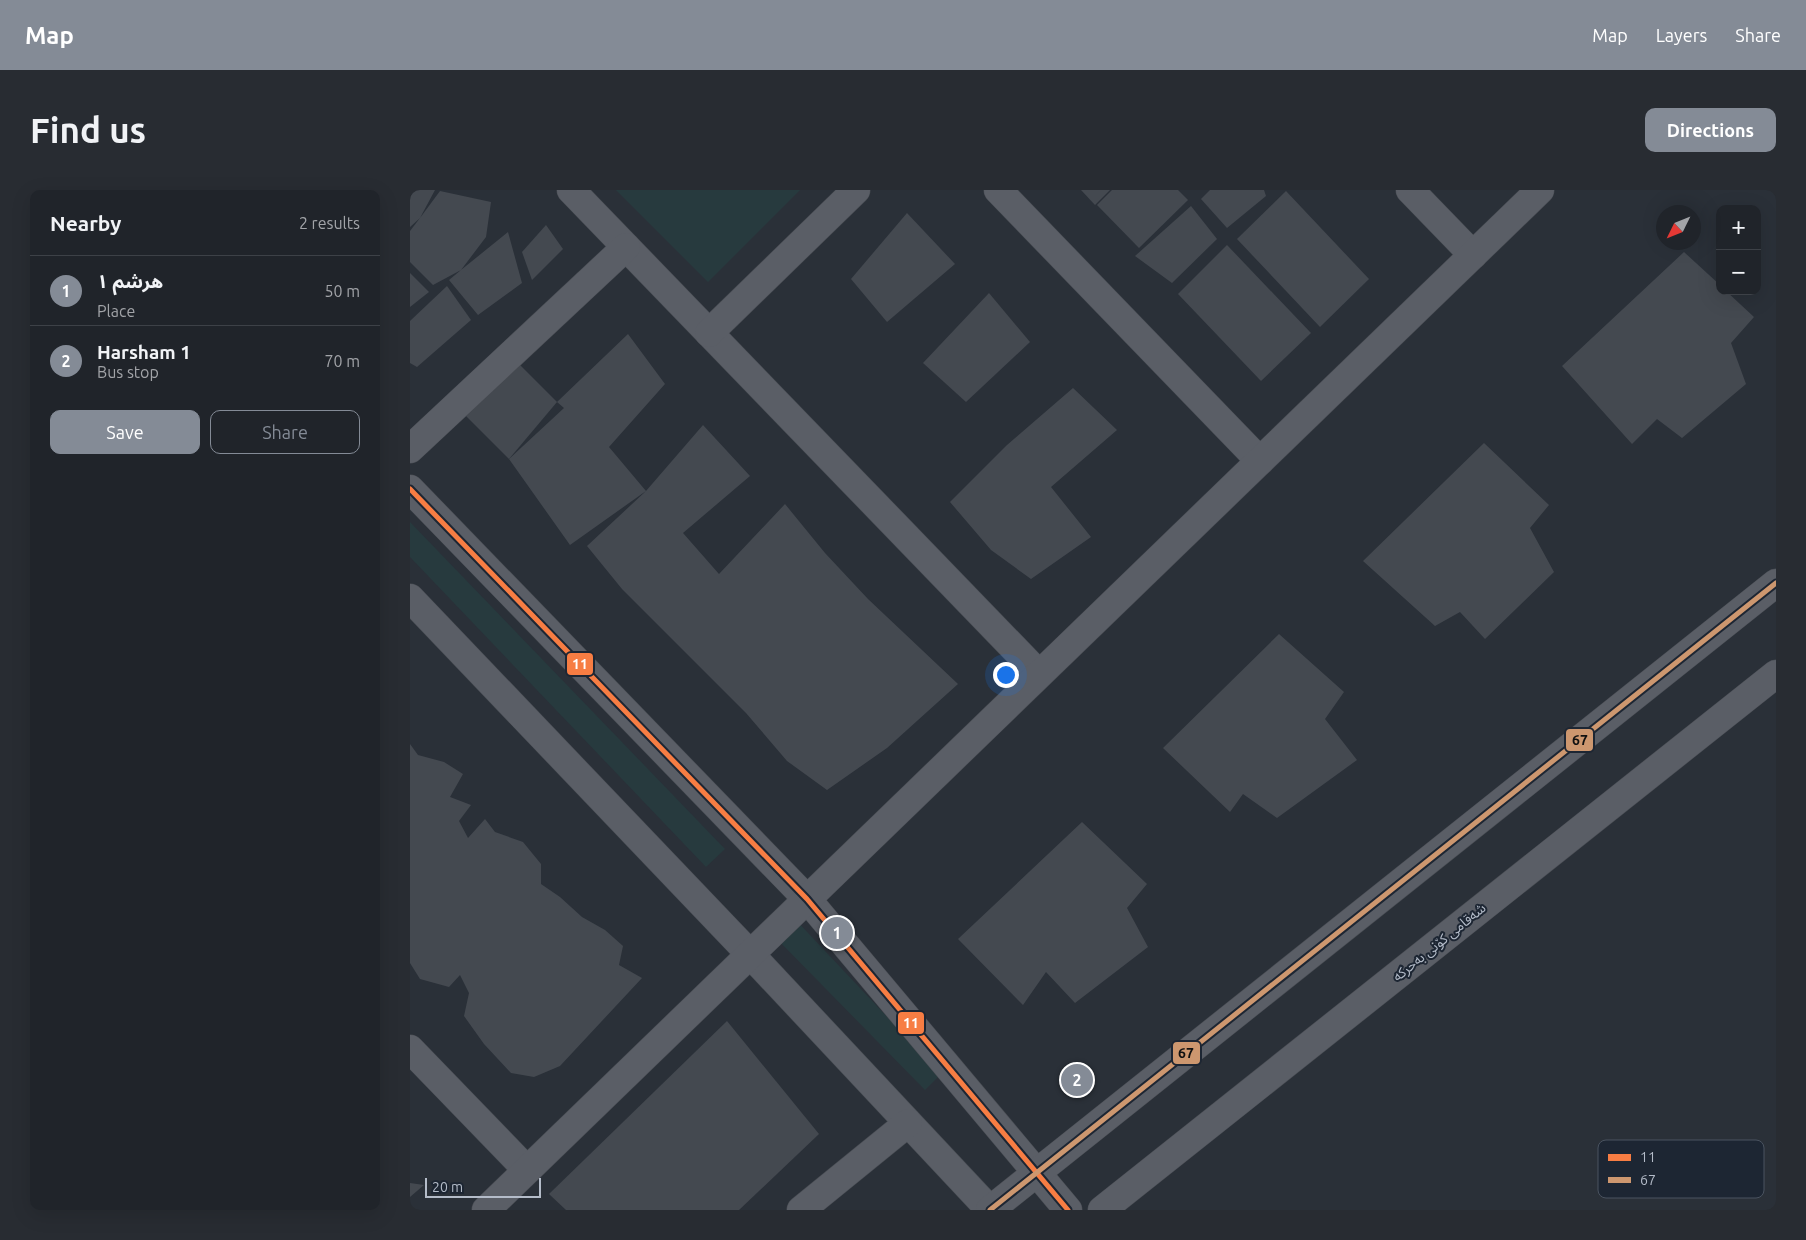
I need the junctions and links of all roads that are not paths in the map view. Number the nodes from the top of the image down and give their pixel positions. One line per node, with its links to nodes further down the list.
1 (571, 190): 6 (street)
2 (856, 190): 8 (street)
3 (998, 190): 10 (street)
4 (1410, 190): 7 (street)
5 (1540, 190): 7 (street)
6 (626, 247): 8 (street); 9 (street)
7 (1473, 255): 10 (street)
8 (710, 333): 14 (street)
9 (410, 449)
10 (1260, 461): 14 (street)
11 (410, 489): 16 (street)
12 (1776, 583): 21 (street)
13 (410, 598): 17 (street)
14 (1039, 674): 16 (street)
15 (1776, 674): 26 (street, شەقامی کۆنی بەحرکە)
16 (807, 899): 17 (street); 21 (street)
17 (750, 954): 19 (street); 20 (street)
18 (410, 1049): 20 (street)
19 (908, 1123): 23 (street); 24 (street)
20 (527, 1170): 22 (street)
21 (1037, 1172): 24 (street); 25 (street)
22 (486, 1210)
23 (801, 1210)
24 (990, 1210)
25 (1068, 1210)
26 (1102, 1210)

